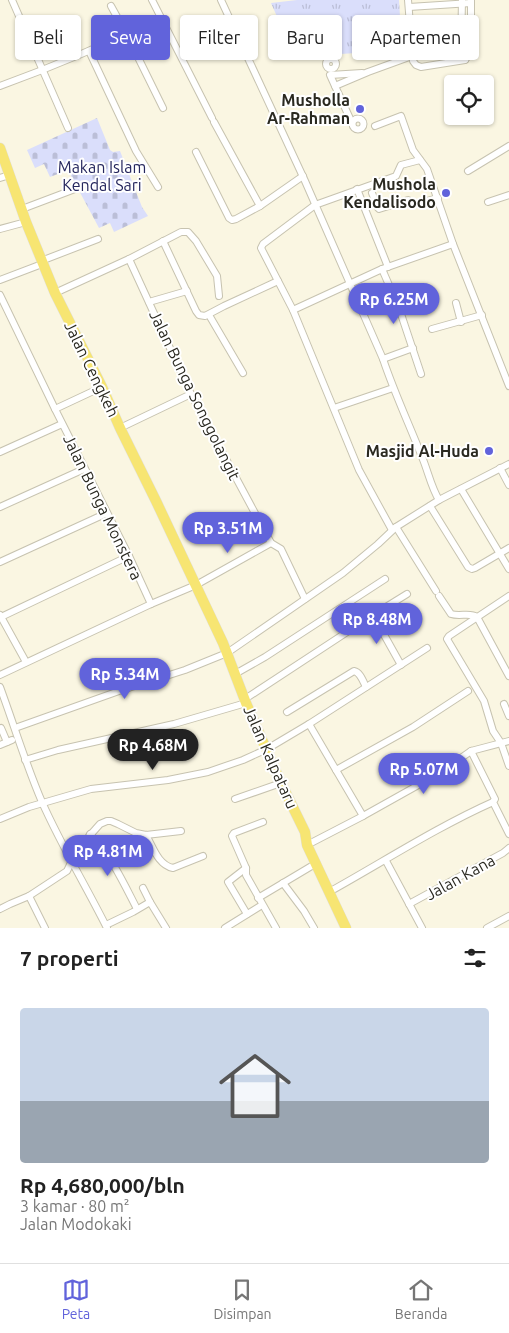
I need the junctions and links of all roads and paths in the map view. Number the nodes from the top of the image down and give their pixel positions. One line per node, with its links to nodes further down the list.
1 (12, 0): 20 (street)
2 (152, 0): 10 (street)
3 (221, 0): 35 (street)
4 (408, 0): 8 (street)
5 (471, 1): 6 (street); 13 (street)
6 (462, 2): 8 (street); 12 (street)
7 (111, 6): 9 (street)
8 (409, 8): 11 (street)
9 (116, 15)
10 (160, 15)
11 (409, 15)
12 (462, 15)
13 (471, 15)
14 (170, 34): 45 (street)
15 (89, 51): 20 (street); 37 (street)
16 (139, 60): 26 (street)
17 (401, 60): 21 (street)
18 (413, 60): 19 (street)
19 (465, 60)
20 (43, 70): 24 (street); 29 (street)
21 (368, 72): 22 (street); 25 (street)
22 (341, 74): 23 (street); 23 (street)
23 (330, 75): 25 (street)
24 (0, 86)
25 (335, 86): 27 (street)
26 (163, 108)
27 (353, 120)
28 (375, 126): 33 (street)
29 (68, 128)
30 (509, 146): 34 (street)
31 (0, 148): 36 (main road, Jalan Cengkeh)
32 (196, 152): 45 (street)
33 (422, 163): 39 (street); 42 (street)
34 (468, 171)
35 (303, 176): 44 (street); 45 (street)
36 (5, 177): 46 (main road, Jalan Cengkeh)
37 (158, 186)
38 (75, 189): 46 (street)
39 (357, 189): 44 (street); 54 (street)
40 (372, 193): 42 (street)
41 (509, 195): 43 (street)
42 (438, 198): 51 (street)
43 (488, 202)
44 (315, 205): 56 (street); 57 (street)
45 (260, 206)
46 (22, 209): 47 (main road, Jalan Cengkeh)
47 (26, 222): 48 (street); 53 (main road, Jalan Cengkeh)
48 (0, 229)
49 (98, 239): 53 (street)
50 (163, 241): 52 (street); 58 (street); 61 (street)
51 (453, 244): 54 (street); 67 (street)
52 (129, 259): 59 (street); 62 (street, Jalan Bunga Songgolangit)
53 (42, 263): 55 (street); 59 (main road, Jalan Cengkeh)
54 (385, 268): 57 (street); 70 (street)
55 (0, 280)
56 (278, 281): 64 (street); 66 (street)
57 (350, 285): 64 (street); 71 (street)
58 (187, 291): 62 (street); 66 (street)
59 (55, 293): 75 (main road, Jalan Cengkeh)
60 (0, 295): 65 (street, Jalan Bunga Monstera)
61 (219, 296)
62 (149, 302): 77 (street, Jalan Bunga Songgolangit)
63 (456, 302): 68 (street)
64 (293, 310): 78 (street)
65 (3, 311): 79 (street, Jalan Bunga Monstera)
66 (212, 313): 72 (street)
67 (482, 315): 68 (street); 74 (street)
68 (461, 322): 69 (street)
69 (432, 328)
70 (413, 348): 71 (street); 73 (street)
71 (383, 358): 76 (street)
72 (243, 373)
73 (421, 374)
74 (509, 386)
75 (102, 387): 79 (street); 81 (main road, Jalan Cengkeh)
76 (392, 388): 78 (street); 88 (street)
77 (191, 394): 81 (street); 93 (street, Jalan Bunga Songgolangit)
78 (334, 408): 92 (street)
79 (55, 409): 80 (street, Jalan Bunga Monstera)
80 (62, 424): 82 (street); 85 (street, Jalan Bunga Monstera)
81 (120, 428): 100 (main road, Jalan Cengkeh)
82 (0, 452)
83 (509, 464): 84 (street)
84 (500, 468): 86 (street); 87 (street)
85 (84, 469): 90 (street); 91 (street, Jalan Bunga Monstera)
86 (509, 485)
87 (461, 489): 88 (street); 95 (street)
88 (440, 500): 89 (street)
89 (430, 506): 92 (street); 95 (street)
90 (0, 507)
91 (107, 513): 96 (street, Jalan Bunga Monstera); 97 (street)
92 (394, 529): 103 (street); 107 (street)
93 (271, 543): 100 (street); 103 (street, Jalan Bunga Songgolangit)
94 (509, 548): 95 (street)
95 (500, 554): 98 (street)
96 (129, 556): 104 (street, Jalan Bunga Monstera); 106 (street)
97 (0, 562)
98 (509, 569)
99 (385, 579): 112 (street)
100 (196, 585): 104 (street); 109 (main road, Jalan Kalpataru)
101 (407, 594): 105 (street)
102 (509, 596): 107 (street)
103 (305, 599): 109 (street)
104 (151, 604): 110 (street)
105 (372, 615): 111 (street); 118 (street)
106 (0, 616): 110 (street)
107 (477, 617): 114 (street); 126 (street)
108 (427, 648): 111 (street)
109 (227, 653): 112 (main road, Jalan Kalpataru); 124 (street)
110 (26, 662): 113 (street)
111 (401, 664): 115 (street)
112 (236, 674): 118 (main road, Jalan Kalpataru)
113 (0, 675)
114 (509, 676)
115 (366, 686): 120 (street); 122 (street)
116 (0, 687): 124 (street)
117 (468, 691): 132 (street)
118 (246, 701): 128 (main road, Jalan Kalpataru); 130 (street)
119 (504, 704): 121 (street)
120 (287, 712)
121 (509, 716)
122 (309, 724): 128 (street); 132 (street)
123 (1, 728): 127 (street)
124 (15, 728): 130 (street)
125 (509, 741): 126 (street)
126 (500, 743): 129 (street); 131 (street)
127 (0, 745)
128 (267, 749): 133 (main road, Jalan Kalpataru); 136 (street)
129 (471, 752): 135 (street); 137 (street)
130 (25, 760): 136 (street)
131 (509, 766)
132 (336, 770): 137 (street)
133 (281, 783): 134 (street); 144 (main road, Jalan Kalpataru)
134 (235, 799)
135 (493, 802): 142 (street); 148 (street)
136 (42, 803): 138 (street); 147 (street)
137 (363, 816): 144 (street)
138 (0, 819)
139 (263, 822): 150 (street)
140 (181, 831): 143 (street)
141 (90, 834): 143 (street); 147 (street); 160 (street)
142 (509, 834)
143 (146, 835): 146 (street)
144 (307, 845): 149 (main road, Jalan Kalpataru)
145 (509, 848): 157 (street, Jalan Kana)
146 (203, 856)
147 (71, 860): 154 (street); 163 (street)
148 (386, 860): 153 (street); 157 (street)
149 (315, 864): 151 (street); 153 (main road, Jalan Kalpataru)
150 (246, 868): 155 (street); 161 (street)
151 (283, 883): 155 (street); 168 (street)
152 (143, 888): 156 (street)
153 (329, 892): 169 (main road, Jalan Kalpataru)
154 (29, 896): 159 (street); 164 (street)
155 (258, 898): 158 (street)
156 (150, 902): 160 (street); 165 (street)
157 (409, 904): 170 (street)
158 (262, 905): 161 (street); 167 (street)
159 (0, 909)
160 (138, 909): 163 (street)
161 (247, 914): 166 (street)
162 (509, 916): 171 (street)
163 (107, 926)
164 (45, 928)
165 (166, 928)
166 (225, 928)
167 (276, 928)
168 (314, 928)
169 (346, 928)
170 (422, 928)
171 (487, 928)

